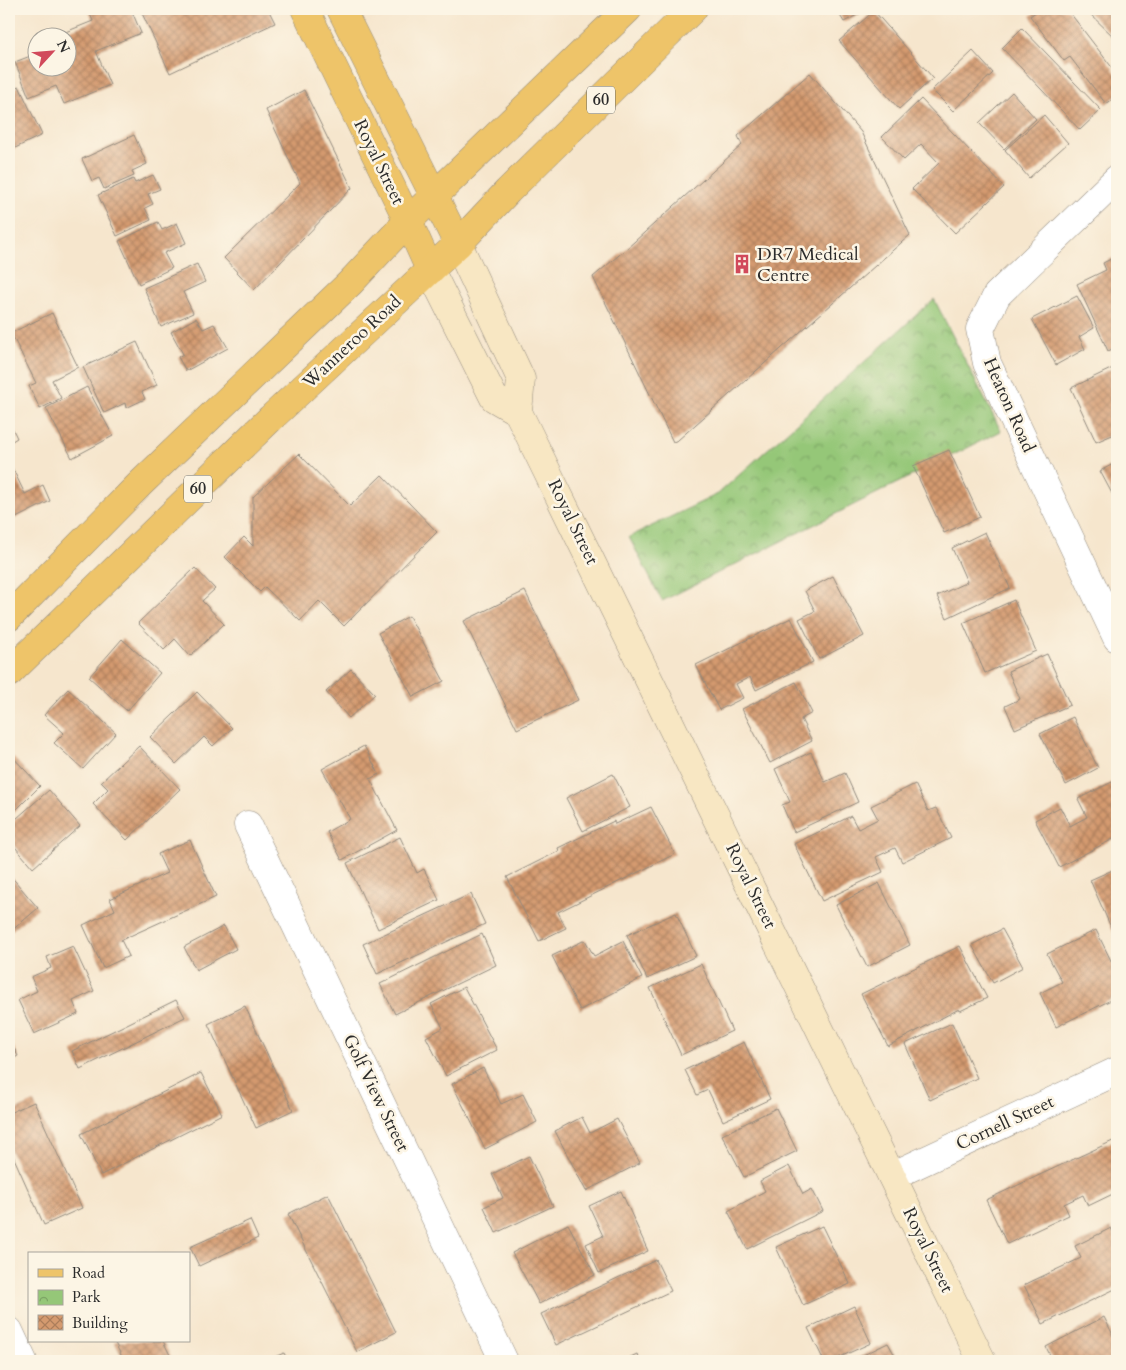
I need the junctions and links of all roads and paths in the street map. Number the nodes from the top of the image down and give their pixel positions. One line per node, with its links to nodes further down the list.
1 (305, 9): 7 (main road, Royal Street)
2 (341, 9): 6 (main road, Royal Street)
3 (628, 9): 6 (main road, 60)
4 (693, 9): 8 (main road, Wanneroo Road / 60)
5 (1117, 179): 12 (street, Heaton Road)
6 (434, 196): 7 (main road, 60); 8 (main road, Royal Street)
7 (408, 221): 9 (main road, Royal Street); 11 (main road, 60)
8 (458, 244): 9 (main road, Wanneroo Road / 60); 10 (main road, Royal Street)
9 (430, 270): 10 (main road, Royal Street); 13 (main road, Wanneroo Road / 60)
10 (518, 412): 16 (main road, Royal Street)
11 (9, 617)
12 (1117, 638)
13 (9, 673)
14 (248, 825): 19 (street, Golf View Street)
15 (1117, 1071): 16 (street, Cornell Street)
16 (892, 1176): 20 (main road, Royal Street)
17 (9, 1331): 18 (street)
18 (23, 1361)
19 (504, 1361)
20 (982, 1361)

